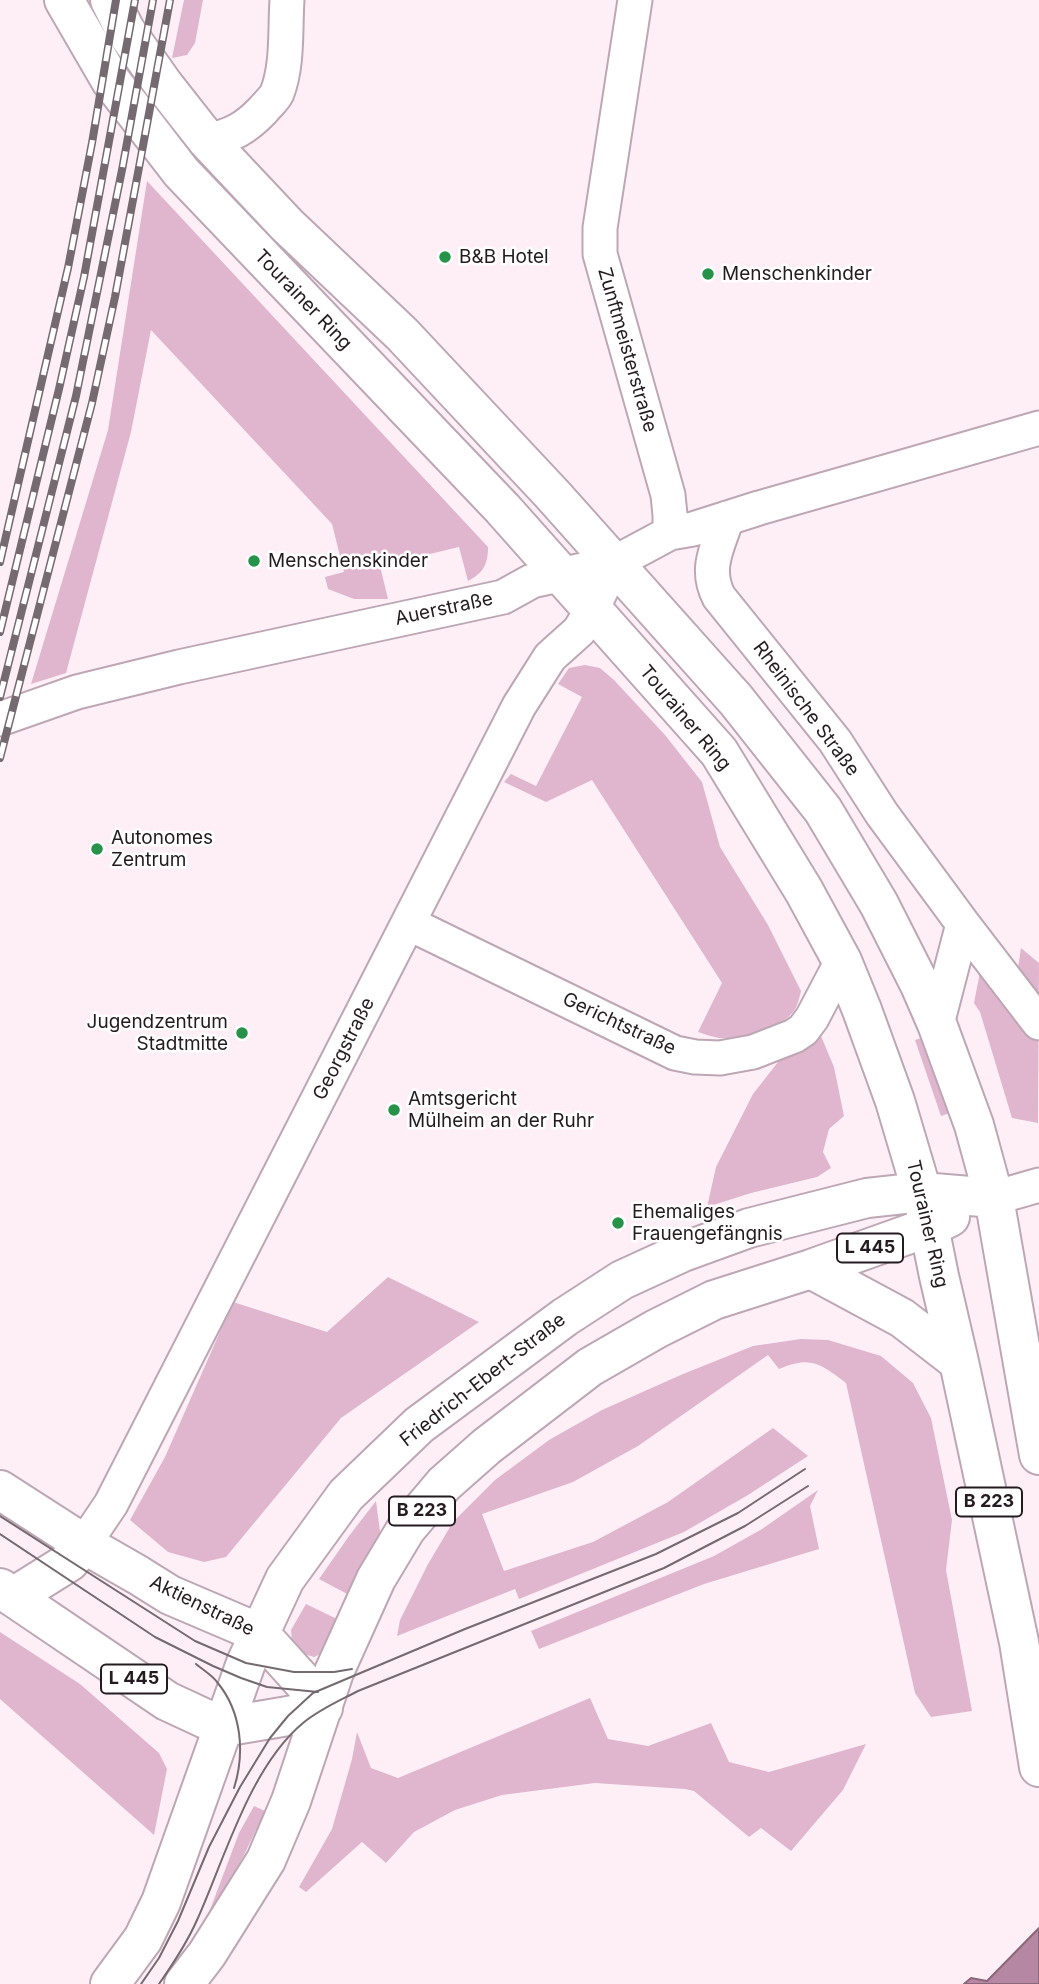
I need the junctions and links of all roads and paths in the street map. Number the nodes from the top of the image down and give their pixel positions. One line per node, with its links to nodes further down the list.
1 (64, 0): 10 (main road, Tourainer Ring)
2 (110, 0): 5 (main road, Tourainer Ring)
3 (286, 0): 5 (street)
4 (635, 0): 8 (street, Zunftmeisterstraße)
5 (207, 140): 9 (main road, Tourainer Ring)
6 (1039, 428): 7 (street, Auerstraße)
7 (727, 518): 8 (street, Auerstraße); 14 (street, Rheinische Straße)
8 (670, 533): 9 (street, Auerstraße)
9 (614, 563): 10 (street, Auerstraße); 11 (street, Georgstraße); 17 (main road, Tourainer Ring)
10 (562, 576): 11 (main road, Tourainer Ring); 12 (street, Auerstraße)
11 (592, 610): 13 (street, Georgstraße); 15 (main road, Tourainer Ring)
12 (0, 719)
13 (408, 923): 15 (street, Gerichtstraße); 25 (street, Georgstraße)
14 (963, 924): 16 (street, Rheinische Straße); 17 (street)
15 (842, 961): 20 (main road, Tourainer Ring)
16 (1039, 1023)
17 (937, 1024): 19 (main road, Tourainer Ring)
18 (1039, 1185): 19 (street, Friedrich-Ebert-Straße)
19 (994, 1198): 20 (main road, Friedrich-Ebert-Straße); 23 (main road, Tourainer Ring)
20 (926, 1209): 21 (main road, Friedrich-Ebert-Straße / L 445); 22 (main road, Tourainer Ring / B 223); 27 (main road, Friedrich-Ebert-Straße)
21 (811, 1269): 22 (main road); 28 (main road, Friedrich-Ebert-Straße / B 223)
22 (959, 1362): 30 (main road, Tourainer Ring / B 223)
23 (1039, 1455)
24 (0, 1490): 25 (main road, Aktienstraße)
25 (84, 1544): 26 (main road); 27 (main road, Aktienstraße)
26 (6, 1592): 29 (main road, L 445)
27 (259, 1633): 28 (main road, Aktienstraße); 29 (main road, Friedrich-Ebert-Straße)
28 (323, 1708): 29 (main road); 32 (main road, Friedrich-Ebert-Straße / B 223)
29 (223, 1727): 31 (main road, Friedrich-Ebert-Straße)
30 (1039, 1767)
31 (110, 1984)
32 (184, 1984)

